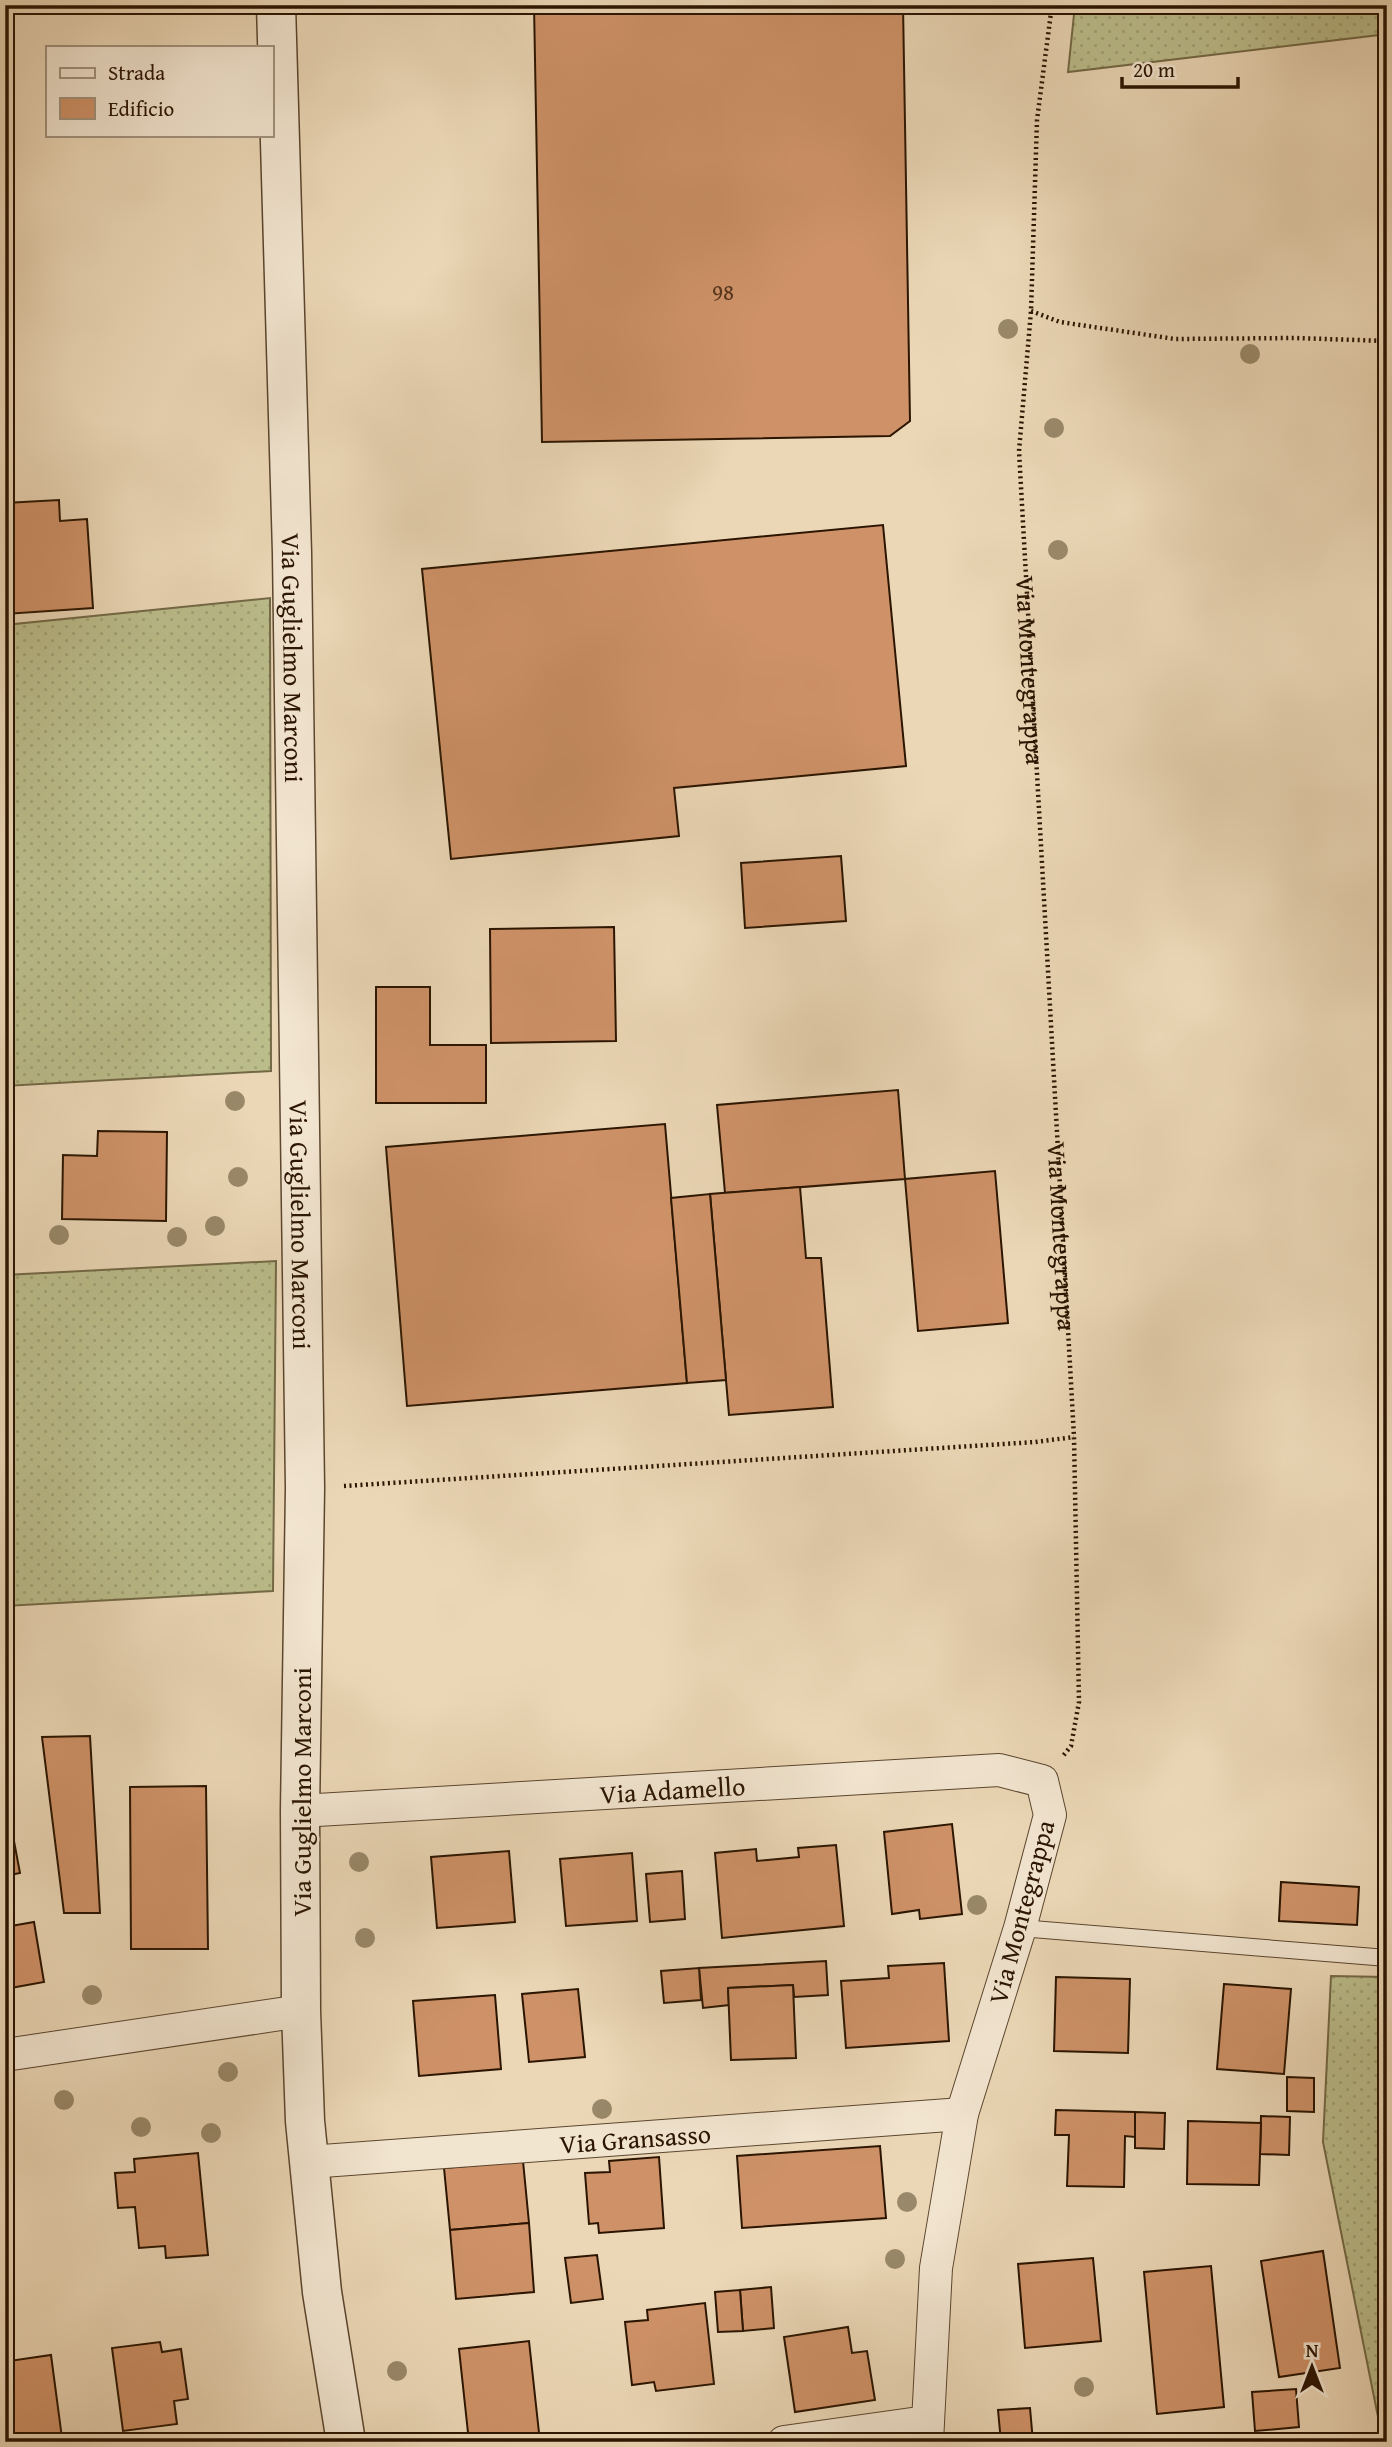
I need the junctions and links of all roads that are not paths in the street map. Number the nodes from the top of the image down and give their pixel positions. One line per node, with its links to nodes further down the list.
1 (276, 5): 3 (street, Via Guglielmo Marconi)
2 (1042, 1781): 3 (street, Via Adamello); 4 (street, Via Montegrappa)
3 (300, 1811): 6 (street, Via Guglielmo Marconi)
4 (1020, 1928): 5 (lane); 8 (street, Via Montegrappa)
5 (1387, 1958)
6 (301, 2011): 7 (street); 9 (street, Via Guglielmo Marconi)
7 (5, 2055)
8 (962, 2114): 9 (street, Via Gransasso); 10 (street, Via Montegrappa)
9 (309, 2162): 11 (street, Via Guglielmo Marconi)
10 (926, 2432): 12 (street)
11 (346, 2442)
12 (784, 2442)

